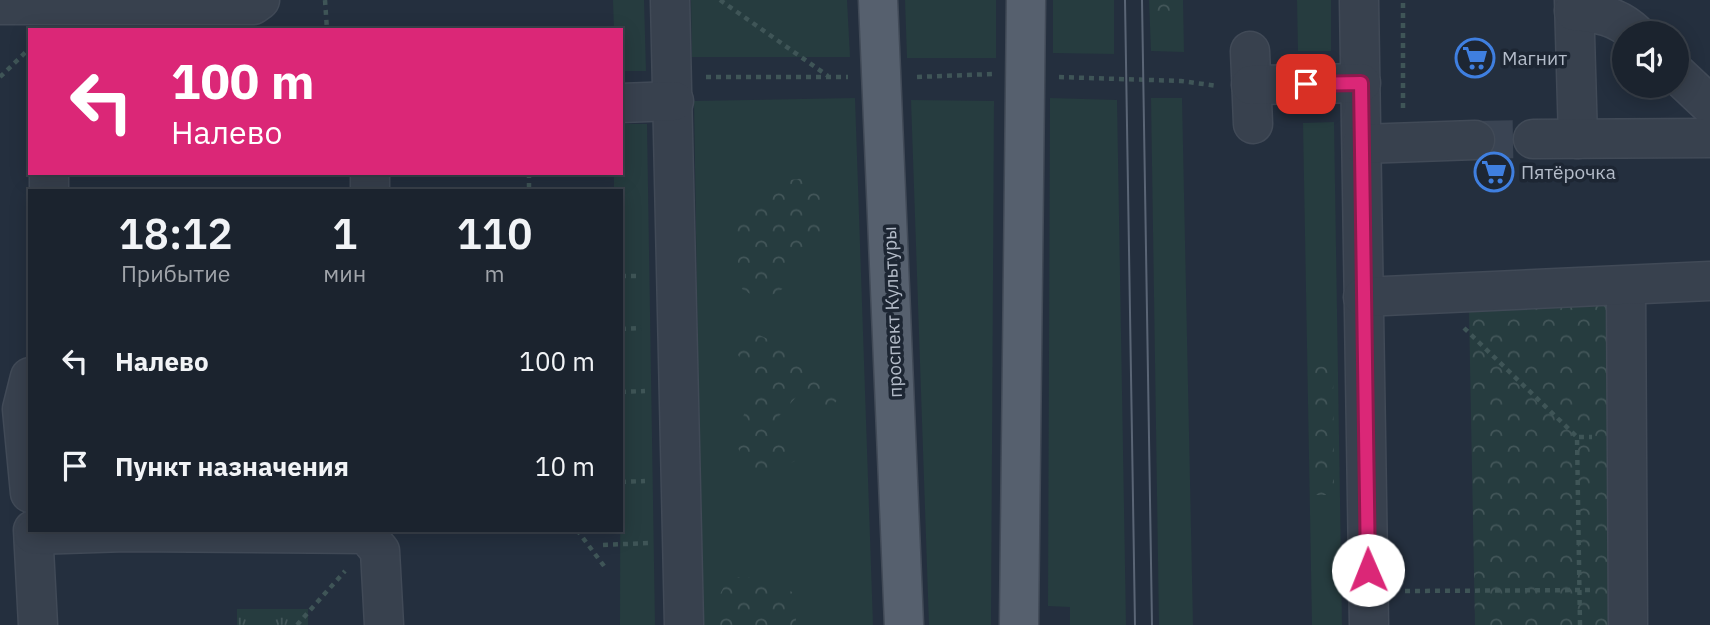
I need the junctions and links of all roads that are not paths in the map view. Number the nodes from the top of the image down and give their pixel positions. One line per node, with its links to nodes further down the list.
1 (670, 0): 12 (street)
2 (878, 0): 31 (main road, проспект Культуры)
3 (1026, 0): 32 (main road)
4 (1359, 0): 10 (street)
5 (0, 5): 8 (street)
6 (1574, 6): 9 (street); 16 (street)
7 (256, 12): 8 (street)
8 (48, 17)
9 (1618, 21)
10 (1361, 83): 15 (street); 20 (street)
11 (1689, 85): 14 (street)
12 (674, 102): 13 (street); 30 (street)
13 (623, 103)
14 (1710, 105)
15 (1253, 124)
16 (1578, 138): 17 (street); 18 (street)
17 (1710, 138)
18 (1533, 139)
19 (1475, 140): 20 (street)
20 (1362, 144): 23 (street)
21 (1710, 281): 22 (street)
22 (1626, 287): 23 (street); 27 (street)
23 (1363, 296): 33 (street)
24 (28, 385): 25 (street)
25 (28, 472)
26 (33, 533): 28 (street); 29 (street)
27 (1628, 607)
28 (38, 625)
29 (383, 625)
30 (684, 625)
31 (904, 625)
32 (1019, 625)
33 (1369, 625)

